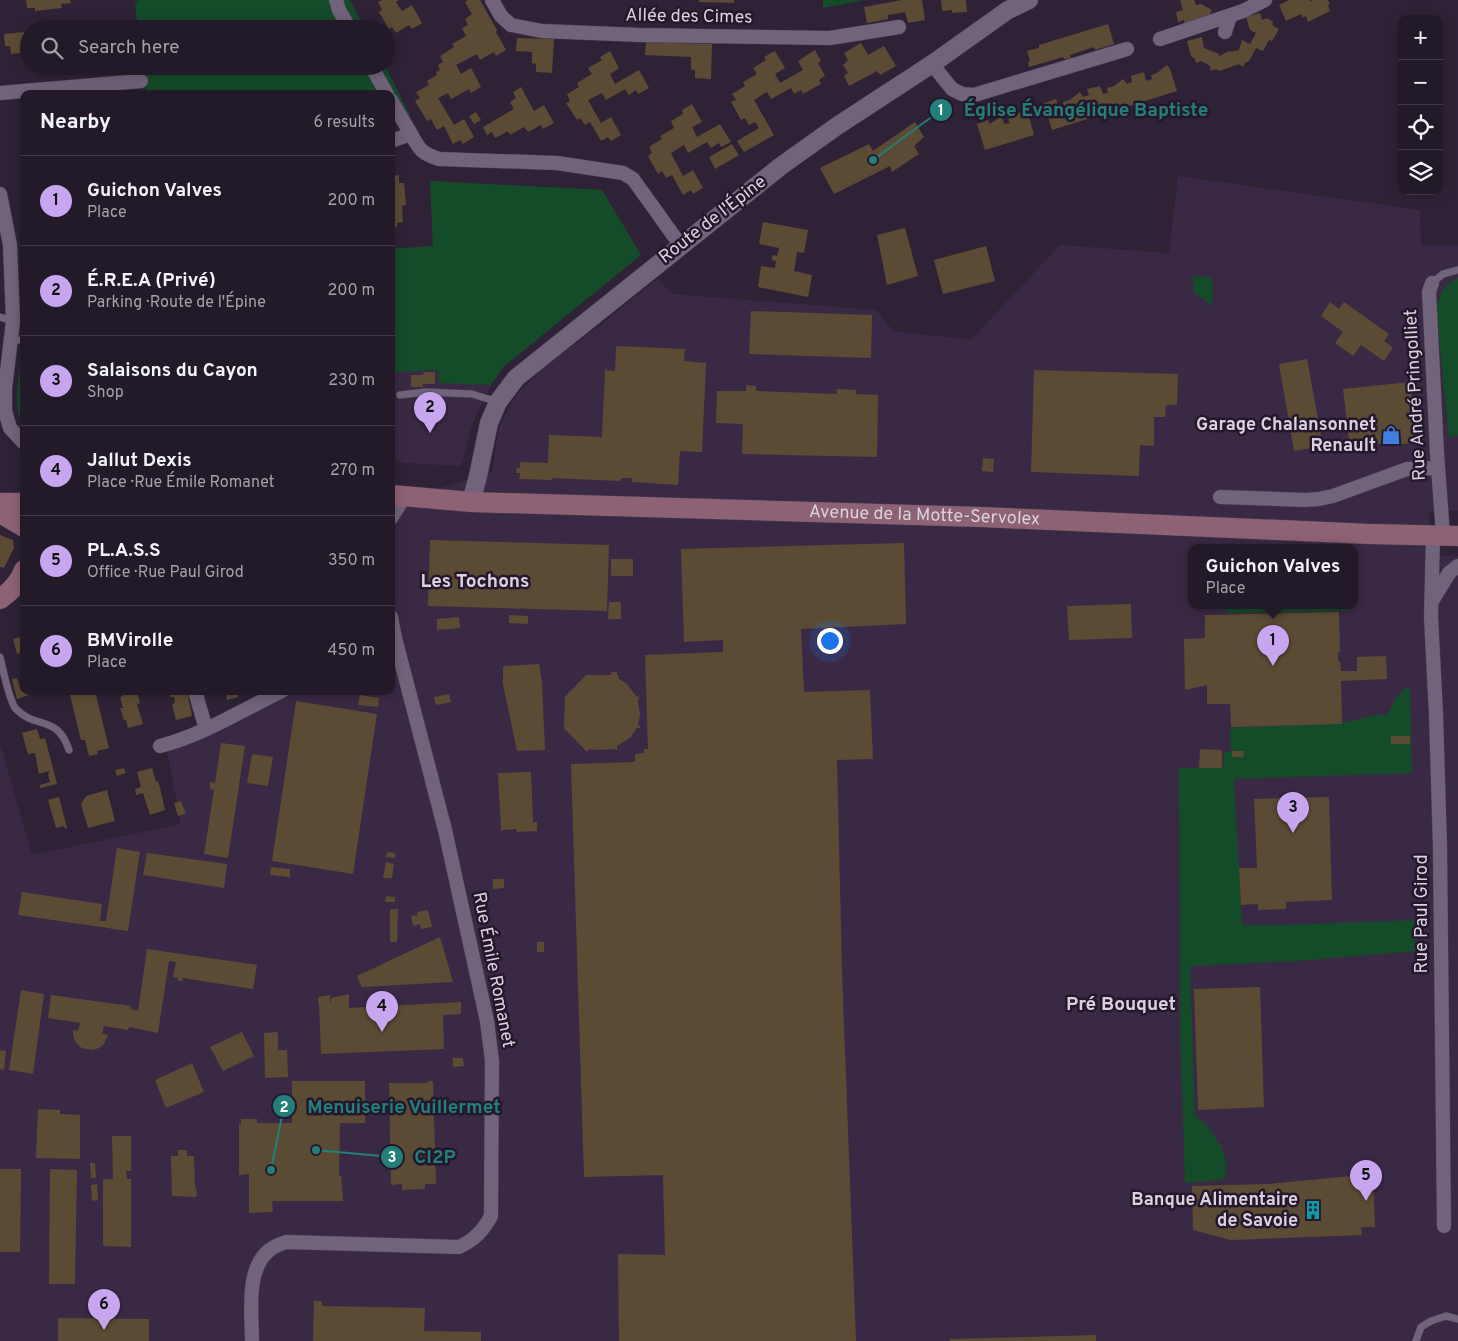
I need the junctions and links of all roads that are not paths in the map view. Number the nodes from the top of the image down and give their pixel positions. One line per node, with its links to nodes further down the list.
1 (336, 0): 6 (street)
2 (492, 0): 7 (street, Allée des Cimes)
3 (1029, 0): 11 (street, Route de l'Épine)
4 (1264, 0): 5 (street)
5 (1230, 16): 8 (street); 9 (street)
6 (344, 20)
7 (899, 27)
8 (1225, 32)
9 (1160, 39)
10 (1127, 49): 11 (street)
11 (932, 64): 22 (street, Route de l'Épine)
12 (376, 75): 15 (street)
13 (141, 81): 14 (street)
14 (43, 90)
15 (385, 90)
16 (20, 92): 17 (street)
17 (0, 94)
18 (395, 107): 19 (street)
19 (410, 134): 20 (street); 22 (street)
20 (395, 140)
21 (0, 194): 24 (street)
22 (681, 246): 29 (street, Route de l'Épine)
23 (1458, 270): 25 (lane, Rue André Pringolliet)
24 (18, 275): 26 (street)
25 (1432, 283): 31 (street, Rue André Pringolliet)
26 (6, 319): 27 (street)
27 (17, 340): 30 (street)
28 (400, 395): 29 (lane)
29 (498, 402): 34 (street, Route de l'Épine)
30 (20, 439)
31 (1438, 468): 33 (street); 39 (street, Rue André Pringolliet)
32 (398, 496): 34 (main road, Avenue de la Motte-Servolex)
33 (1220, 497)
34 (471, 502): 39 (main road, Avenue de la Motte-Servolex)
35 (0, 503): 36 (main road)
36 (20, 503)
37 (0, 514): 38 (main road)
38 (20, 525)
39 (1445, 535): 44 (street, Rue Paul Girod)
40 (1458, 566): 44 (street)
41 (20, 577): 43 (main road)
42 (20, 594): 45 (main road)
43 (0, 599)
44 (1431, 602): 53 (street, Rue Paul Girod)
45 (0, 612)
46 (395, 646): 55 (street, Rue Émile Romanet)
47 (0, 657): 52 (lane)
48 (197, 695): 50 (street)
49 (266, 695): 50 (street)
50 (206, 729): 51 (street)
51 (160, 746)
52 (69, 750)
53 (1444, 1226)
54 (1458, 1318): 56 (lane)
55 (252, 1341)
56 (1416, 1341)

